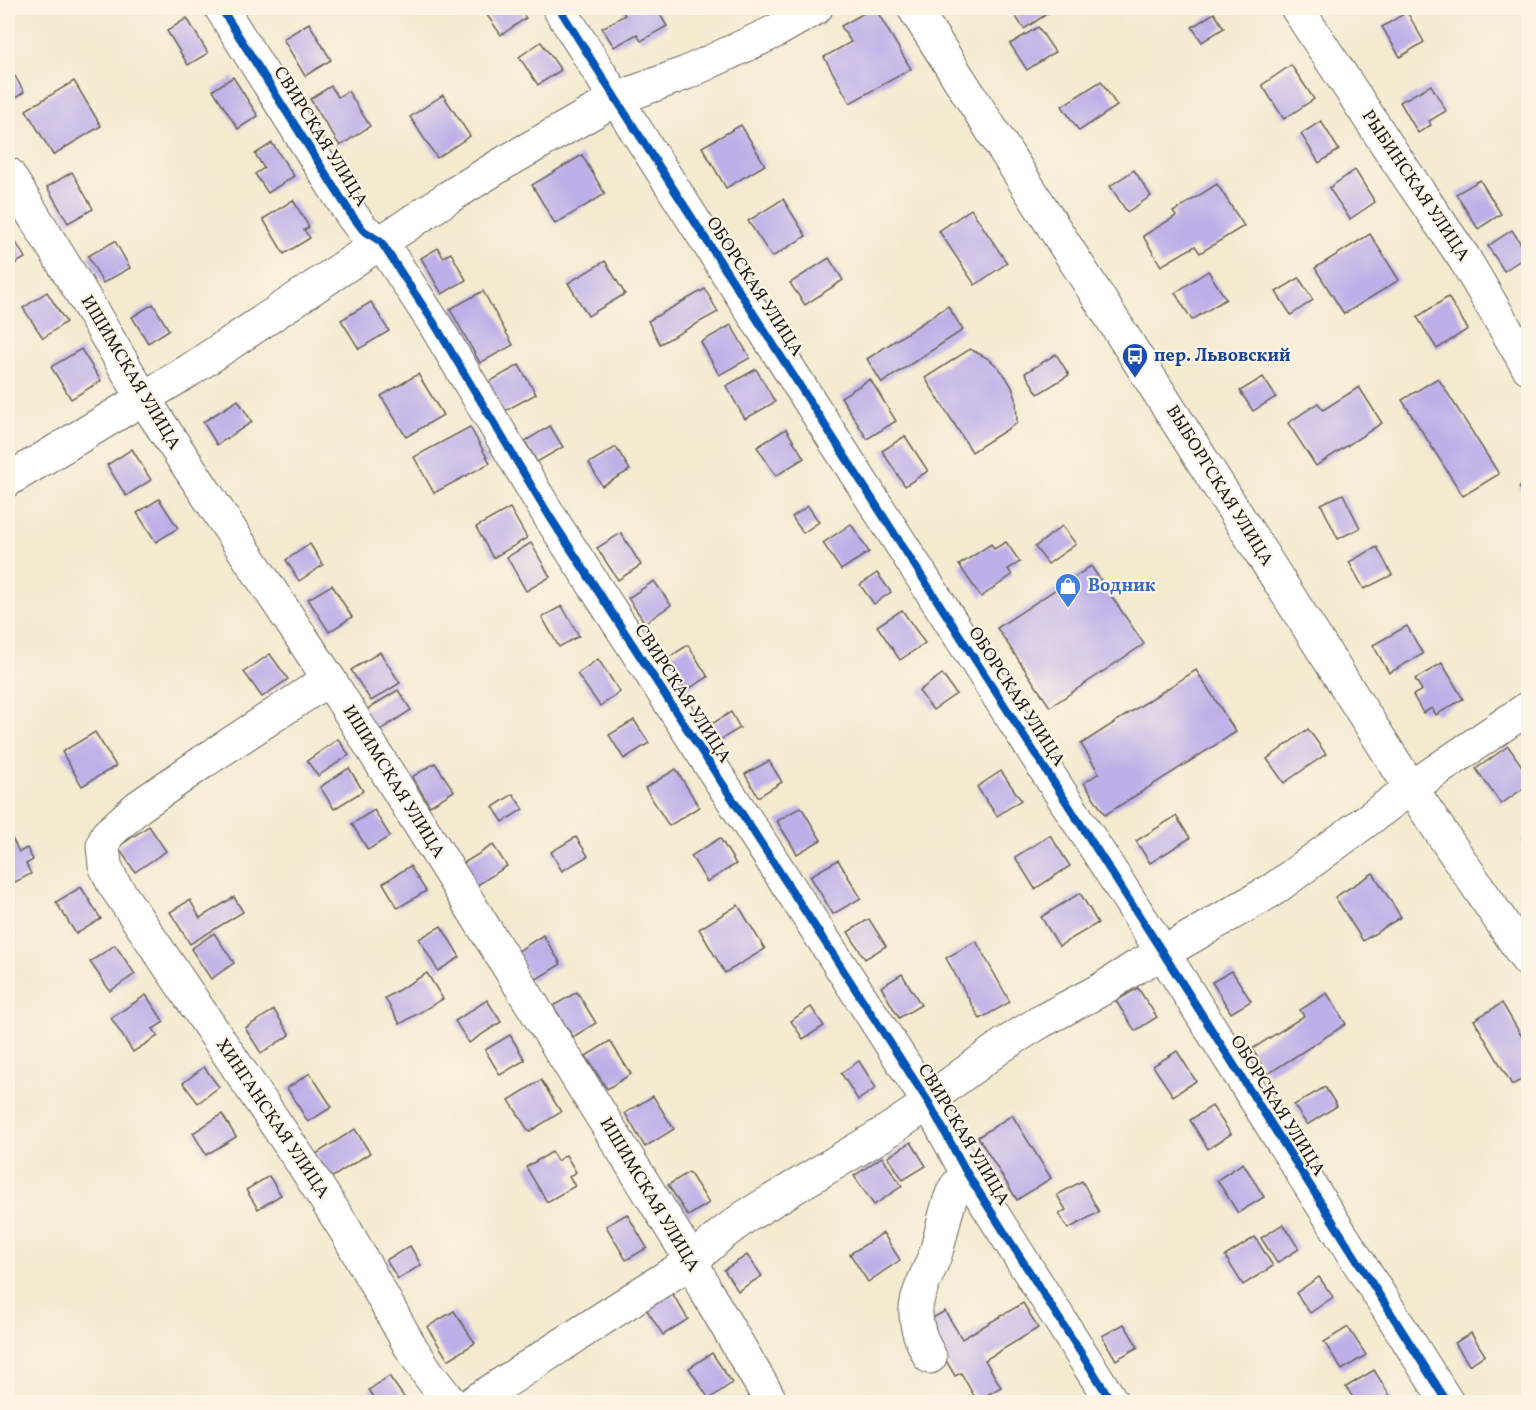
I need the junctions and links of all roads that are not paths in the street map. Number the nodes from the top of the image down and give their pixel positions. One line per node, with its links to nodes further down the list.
1 (221, 8): 8 (street, СВИРСКАЯ УЛИЦА)
2 (559, 8): 6 (street, ОБОРСКАЯ УЛИЦА)
3 (816, 8): 6 (street)
4 (914, 8): 14 (street, ВЫБОРГСКАЯ УЛИЦА)
5 (1297, 8): 9 (street, РЫБИНСКАЯ УЛИЦА)
6 (616, 99): 8 (street); 15 (street, ОБОРСКАЯ УЛИЦА)
7 (8, 174): 10 (street, ИШИМСКАЯ УЛИЦА)
8 (381, 242): 10 (street); 17 (street, СВИРСКАЯ УЛИЦА)
9 (1528, 368)
10 (143, 398): 11 (street); 12 (street, ИШИМСКАЯ УЛИЦА)
11 (8, 480)
12 (329, 679): 19 (street, ИШИМСКАЯ УЛИЦА); 22 (street, ХИНГАНСКАЯ УЛИЦА)
13 (1528, 708): 14 (street)
14 (1411, 788): 15 (street); 16 (street, ВЫБОРГСКАЯ УЛИЦА)
15 (1163, 953): 17 (street); 25 (street, ОБОРСКАЯ УЛИЦА)
16 (1528, 962)
17 (929, 1103): 18 (street, СВИРСКАЯ УЛИЦА); 19 (street)
18 (968, 1175): 20 (street); 24 (street, СВИРСКАЯ УЛИЦА)
19 (692, 1262): 21 (street, ИШИМСКАЯ УЛИЦА); 23 (street)
20 (930, 1357)
21 (768, 1396)
22 (450, 1402)
23 (474, 1402)
24 (1112, 1402)
25 (1447, 1402)

